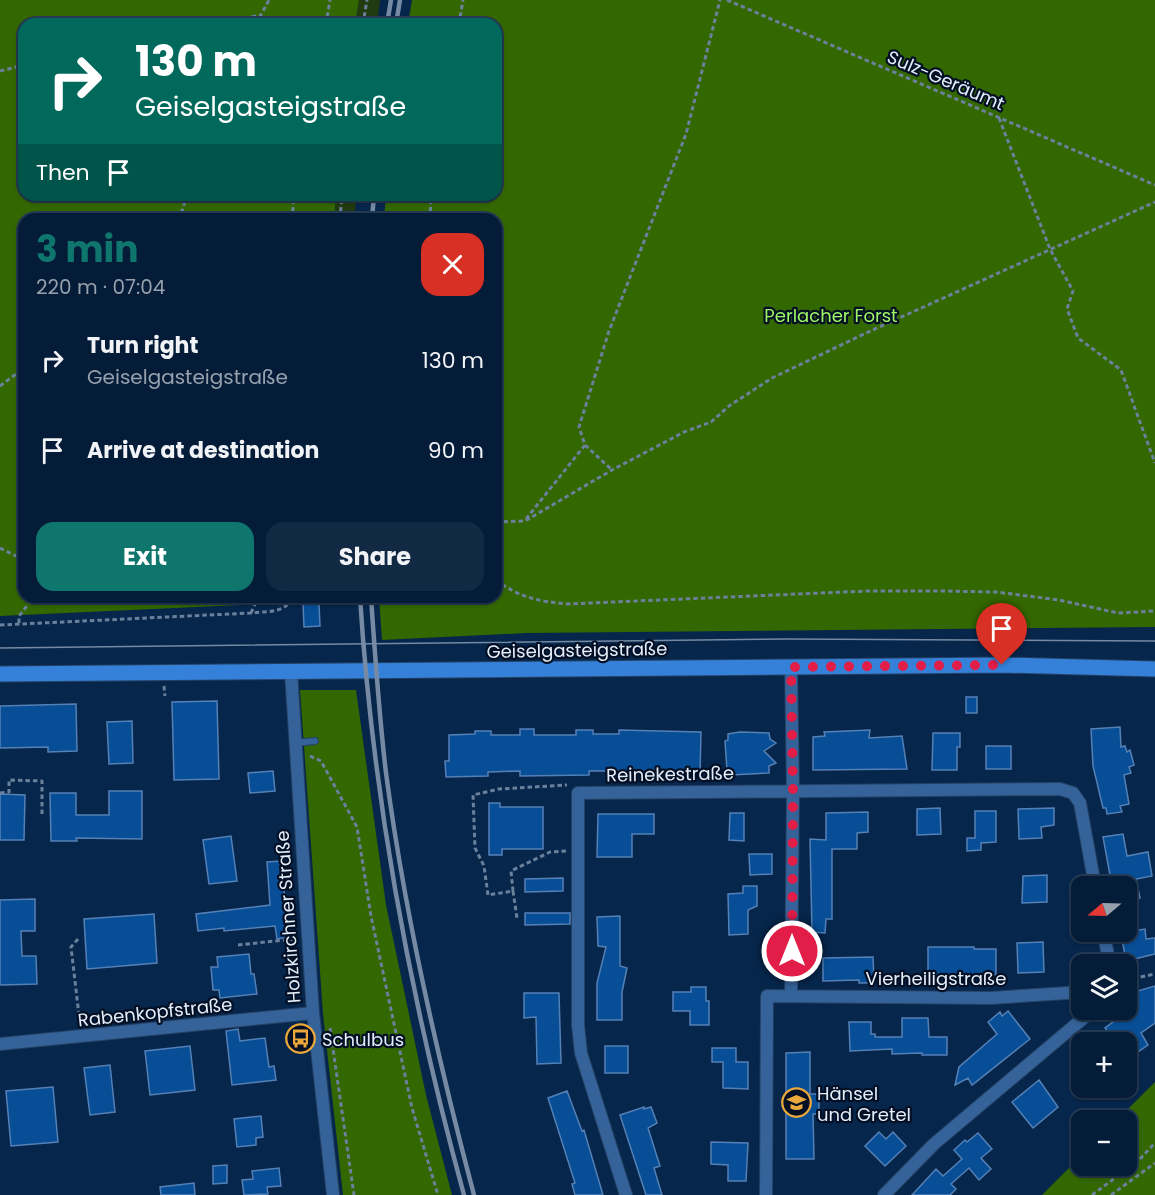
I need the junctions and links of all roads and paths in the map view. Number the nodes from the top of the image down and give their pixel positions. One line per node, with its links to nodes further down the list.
1 (269, 0): 7 (path)
2 (330, 0): 10 (path)
3 (367, 0): 11 (path)
4 (463, 0): 12 (path)
5 (720, 0): 21 (path)
6 (727, 0): 15 (path, Sulz-Geräumt)
7 (261, 15): 8 (path); 9 (path)
8 (246, 18)
9 (259, 18)
10 (327, 18)
11 (364, 18)
12 (460, 18)
13 (18, 66): 14 (path)
14 (0, 71)
15 (999, 118): 16 (path, Sulz-Geräumt); 18 (path)
16 (1155, 185)
17 (1155, 202): 18 (path)
18 (1050, 249): 22 (path); 23 (path)
19 (18, 372): 20 (path)
20 (0, 386)
21 (585, 445): 23 (path); 24 (path)
22 (1155, 463)
23 (612, 470): 24 (path)
24 (525, 521): 25 (path)
25 (502, 522)
26 (0, 548): 27 (path)
27 (18, 557)
28 (502, 584): 32 (path)
29 (29, 603): 34 (path)
30 (255, 603): 33 (path)
31 (290, 603): 33 (path)
32 (1155, 611)
33 (251, 613): 34 (path)
34 (19, 624): 35 (path)
35 (0, 626)
36 (791, 667): 37 (main road, Geiselgasteigstraße); 38 (main road, Geiselgasteigstraße); 44 (street)
37 (1155, 669)
38 (291, 672): 39 (main road, Geiselgasteigstraße); 43 (street, Holzkirchner Straße)
39 (0, 674)
40 (164, 687): 41 (path)
41 (165, 696)
42 (312, 742): 43 (lane); 67 (path)
43 (295, 743): 59 (street, Holzkirchner Straße)
44 (793, 791): 46 (street, Reinekestraße); 49 (street, Reinekestraße); 58 (street)
45 (0, 793): 47 (path)
46 (578, 793): 50 (path); 68 (street)
47 (42, 816)
48 (561, 851): 50 (path)
49 (1093, 876)
50 (513, 891): 51 (path)
51 (517, 918)
52 (78, 939): 61 (path)
53 (294, 939): 54 (path)
54 (238, 945)
55 (1155, 974): 56 (path)
56 (1137, 978)
57 (1071, 993): 58 (street, Vierheiligstraße)
58 (791, 996): 69 (street, Vierheiligstraße)
59 (313, 1013): 61 (street, Rabenkopfstraße); 65 (street, Holzkirchner Straße); 66 (path)
60 (1082, 1020): 70 (street)
61 (82, 1037): 62 (street, Rabenkopfstraße)
62 (0, 1044)
63 (1155, 1143): 71 (path)
64 (1155, 1163): 72 (path)
65 (333, 1195)
66 (354, 1195)
67 (438, 1195)
68 (626, 1195)
69 (766, 1195)
70 (884, 1195)
71 (1092, 1195)
72 (1111, 1195)

